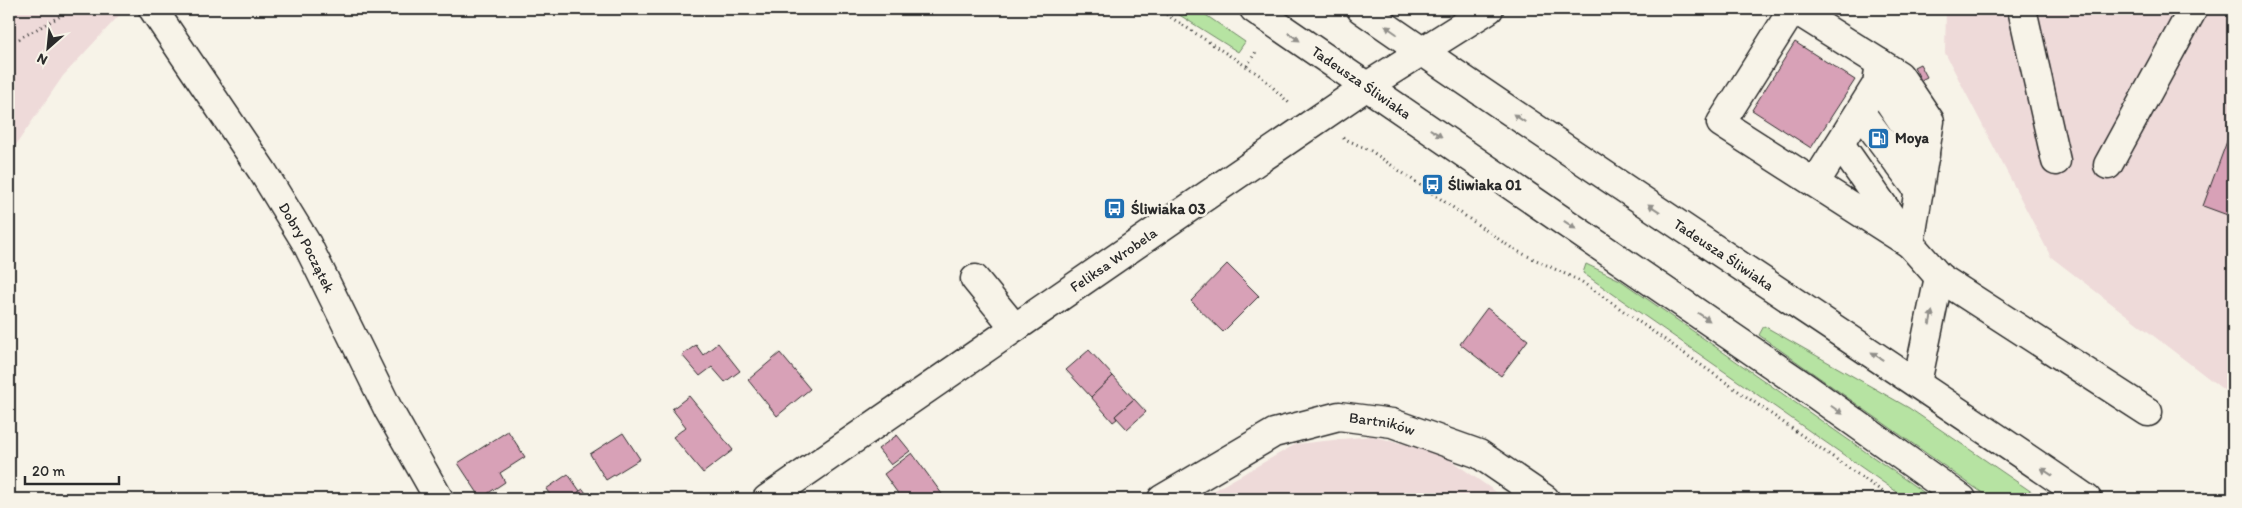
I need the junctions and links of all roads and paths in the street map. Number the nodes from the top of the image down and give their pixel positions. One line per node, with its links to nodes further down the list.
1 (73, 9): 10 (path)
2 (154, 9): 30 (street, Dobry Początek)
3 (1158, 9): 13 (path)
4 (1254, 9): 15 (street, Tadeusza Śliwiaka, one-way to 15)
5 (1361, 9): 12 (street, Tadeusza Śliwiaka, one-way to 5)
6 (1489, 9): 12 (street, Feliksa Wrobela)
7 (1793, 9): 14 (street); 22 (street)
8 (2022, 9): 20 (street)
9 (2193, 9): 21 (street)
10 (19, 39)
11 (1257, 50): 13 (path)
12 (1422, 51): 15 (street, Feliksa Wrobela); 28 (street, Tadeusza Śliwiaka, one-way to 12)
13 (1247, 66): 16 (path)
14 (1879, 74): 17 (street); 23 (street)
15 (1366, 86): 27 (street, Feliksa Wrobela); 35 (street, Tadeusza Śliwiaka, one-way to 35)
16 (1292, 105)
17 (1860, 112): 19 (street); 23 (street)
18 (1336, 134): 34 (path)
19 (1840, 144): 22 (street); 24 (street)
20 (2056, 161)
21 (2108, 166)
22 (1815, 183): 24 (street)
23 (1919, 191): 24 (street)
24 (1910, 244): 25 (street)
25 (1939, 277): 28 (street, one-way to 25); 29 (street)
26 (975, 279): 27 (street)
27 (1015, 328): 31 (street, Feliksa Wrobela)
28 (1917, 383): 36 (street, Tadeusza Śliwiaka, one-way to 28)
29 (2148, 412)
30 (439, 499)
31 (767, 499)
32 (1162, 499): 33 (street, Bartników)
33 (1545, 499)
34 (1893, 499)
35 (1962, 499)
36 (2087, 499)

